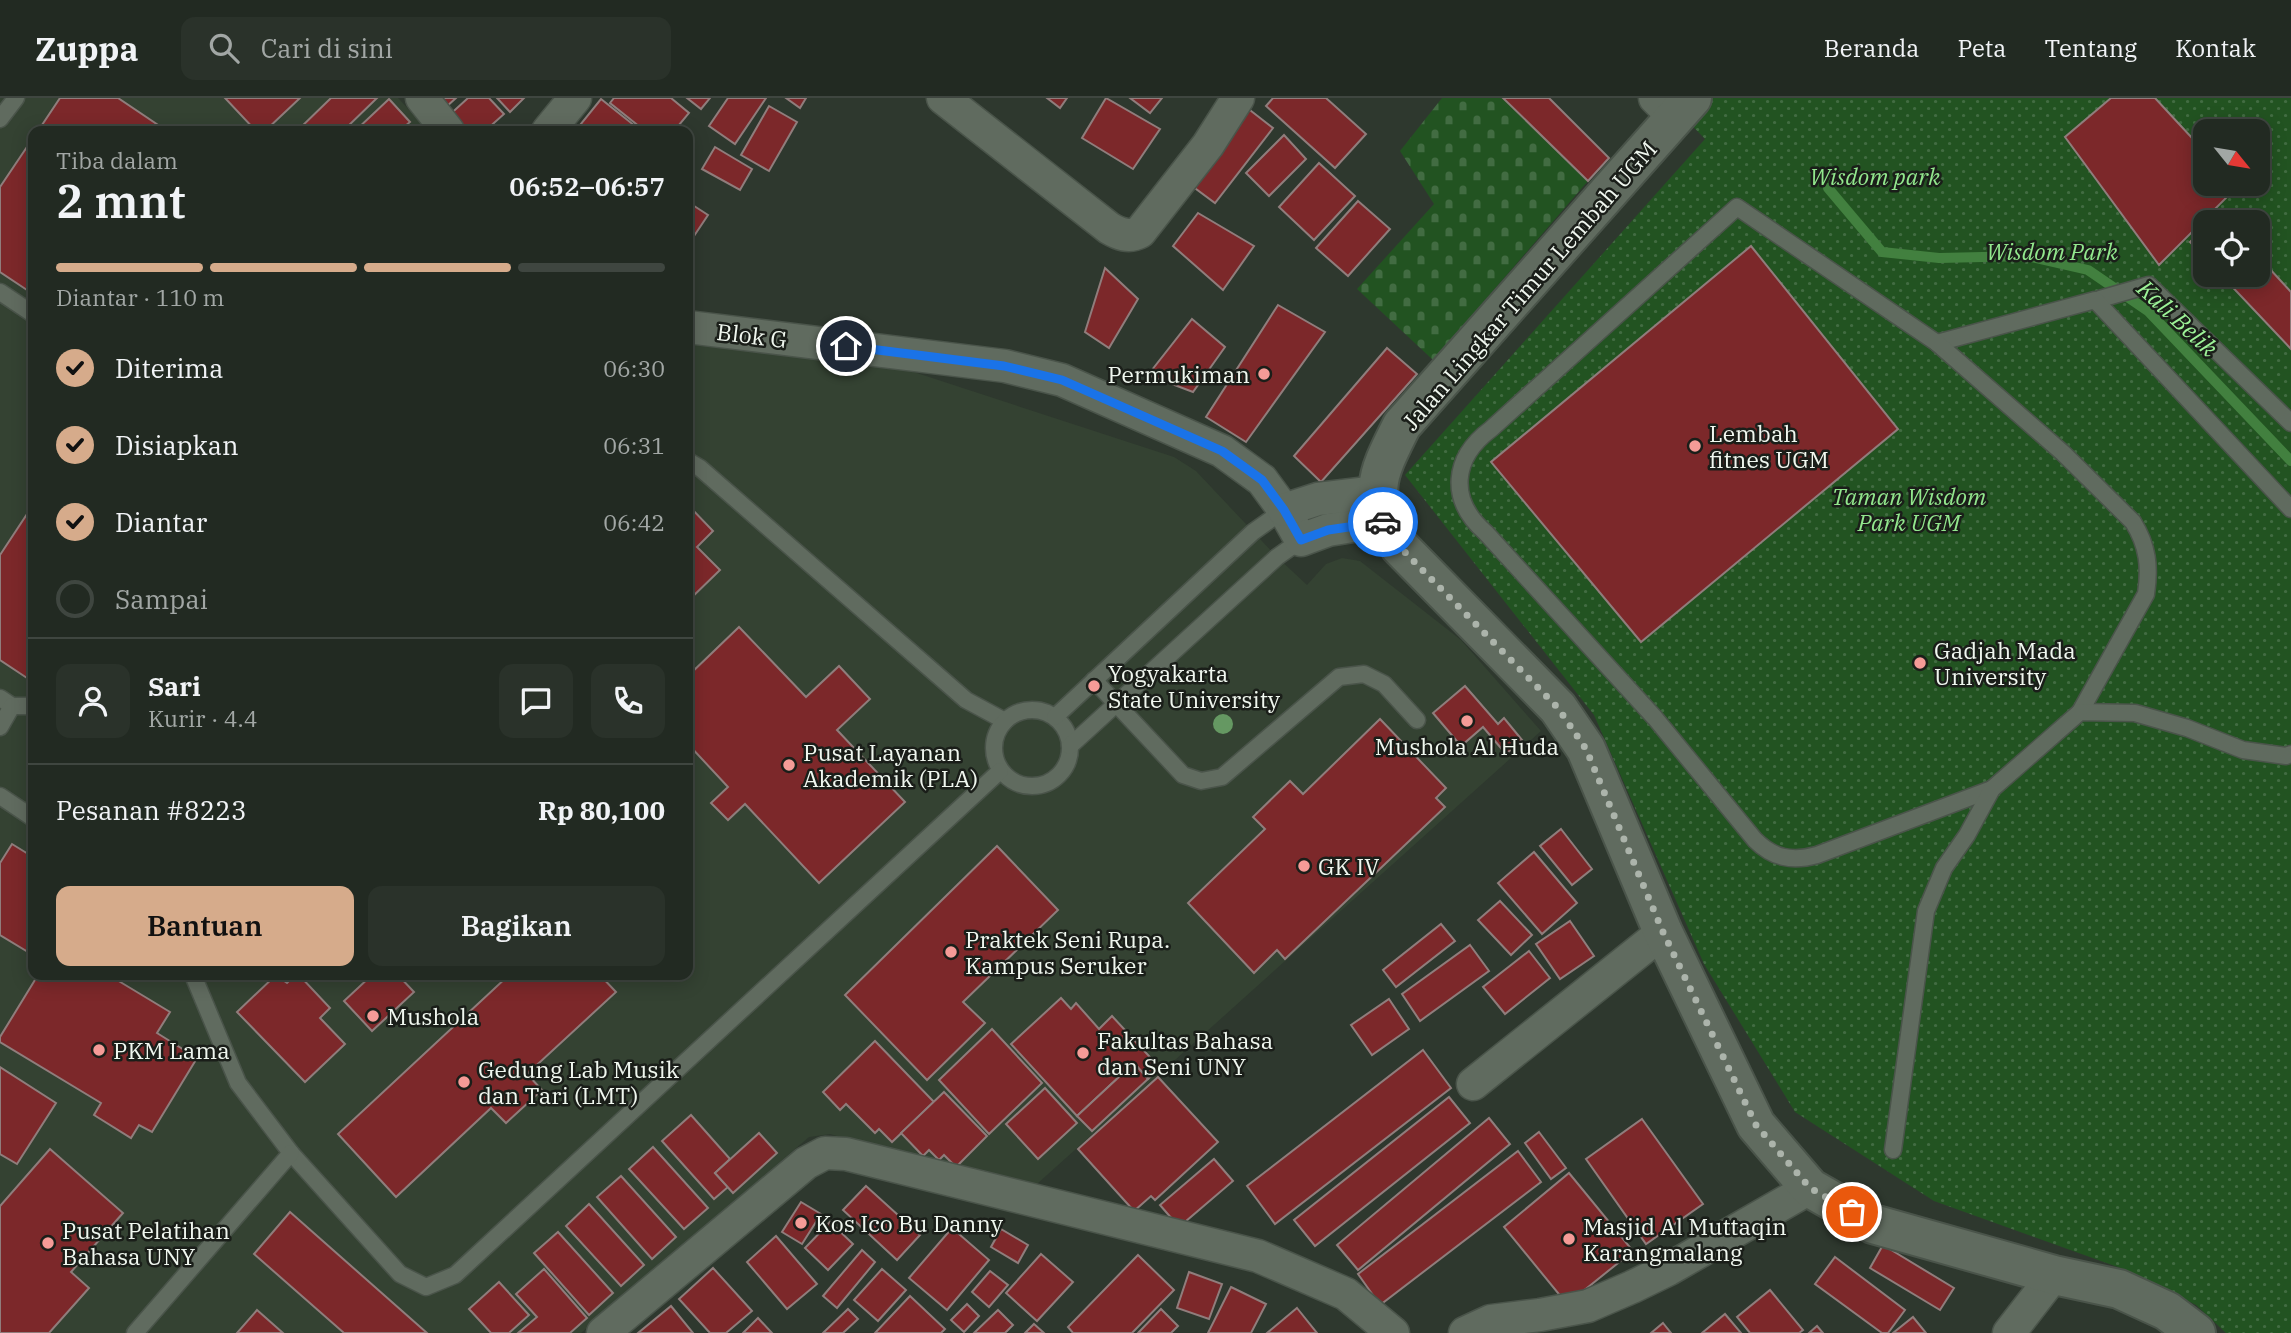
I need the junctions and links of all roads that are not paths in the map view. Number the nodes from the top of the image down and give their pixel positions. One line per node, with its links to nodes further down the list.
1 (16, 98): 7 (lane)
2 (422, 98): 8 (street)
3 (575, 98): 9 (street)
4 (943, 98): 5 (street)
5 (1238, 98)
6 (1678, 104): 17 (street, Jalan Lingkar Timur Lembah UGM)
7 (0, 119)
8 (444, 126)
9 (552, 126)
10 (0, 292): 12 (lane)
11 (2100, 299): 15 (lane)
12 (28, 311)
13 (693, 328): 19 (street, Blok G)
14 (1937, 343): 18 (lane); 25 (lane); 33 (lane)
15 (2291, 423)
16 (693, 464): 28 (lane)
17 (1381, 507): 19 (street); 20 (street); 36 (street)
18 (2291, 509)
19 (1284, 510): 20 (street, Blok G); 21 (lane)
20 (1301, 540): 23 (lane)
21 (1094, 680): 23 (lane); 26 (lane)
22 (6, 702): 24 (lane); 29 (lane)
23 (1116, 704): 27 (lane); 30 (lane)
24 (28, 705)
25 (2080, 712): 31 (lane); 33 (lane)
26 (1055, 717): 28 (lane); 30 (lane)
27 (1417, 720)
28 (1004, 721): 32 (lane)
29 (0, 726)
30 (1070, 746): 32 (lane)
31 (2291, 754)
32 (1000, 771): 40 (lane)
33 (1992, 789): 39 (lane)
34 (0, 796): 35 (lane)
35 (28, 815)
36 (1663, 932): 38 (street); 41 (street)
37 (195, 980): 40 (lane)
38 (1473, 1084)
39 (1893, 1150)
40 (291, 1153): 43 (lane)
41 (1810, 1188): 42 (street); 46 (street)
42 (2054, 1275): 47 (street); 48 (street)
43 (135, 1333)
44 (603, 1333): 45 (street)
45 (1394, 1333)
46 (1465, 1333)
47 (2009, 1333)
48 (2196, 1333)

